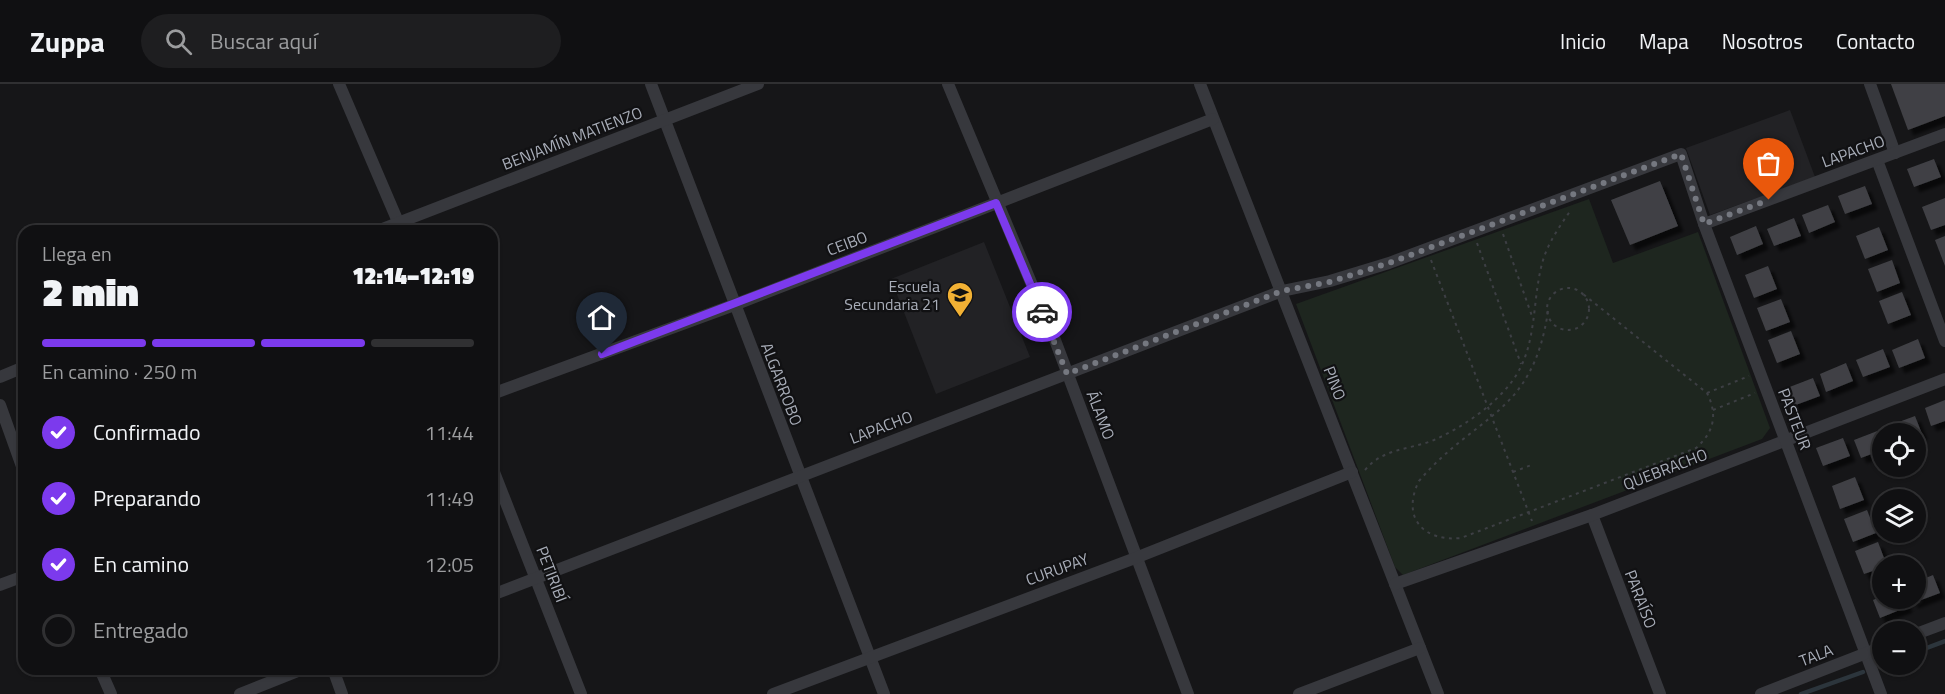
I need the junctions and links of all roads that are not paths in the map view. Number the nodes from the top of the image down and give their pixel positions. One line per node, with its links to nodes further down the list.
1 (339, 84): 15 (street)
2 (651, 84): 7 (street, ALGARROBO)
3 (758, 84): 7 (street, BENJAMÍN MATIENZO)
4 (948, 84): 13 (street, ÁLAMO)
5 (1200, 84): 8 (street, PINO)
6 (1870, 84): 10 (street)
7 (665, 120): 16 (street, BENJAMÍN MATIENZO); 18 (street, ALGARROBO)
8 (1213, 120): 13 (street, CEIBO); 17 (street, PINO)
9 (1945, 134): 10 (street, LAPACHO)
10 (1895, 153): 12 (street, LAPACHO)
11 (1681, 154): 14 (street, PASTEUR); 17 (street, LAPACHO)
12 (1877, 160): 14 (street, LAPACHO); 19 (street)
13 (996, 203): 18 (street, CEIBO); 21 (street, ÁLAMO)
14 (1704, 224): 26 (street, PASTEUR)
15 (399, 225)
16 (405, 225)
17 (1282, 291): 21 (street, LAPACHO); 29 (street, PINO)
18 (734, 305): 24 (street, CEIBO); 28 (street, ALGARROBO)
19 (1945, 341)
20 (18, 370): 22 (street)
21 (1067, 374): 28 (street, LAPACHO); 32 (street, ÁLAMO)
22 (0, 377)
23 (1945, 379): 26 (street, QUEBRACHO)
24 (498, 392)
25 (0, 405): 27 (street)
26 (1785, 440): 31 (street, QUEBRACHO); 42 (street, PASTEUR)
27 (18, 455)
28 (799, 475): 33 (street, LAPACHO); 43 (street, ALGARROBO)
29 (1354, 477): 32 (street, CURUPAY); 35 (street, PINO)
30 (498, 482): 33 (street, PETIRIBÍ)
31 (1592, 515): 35 (street, QUEBRACHO); 56 (street, PARAÍSO)
32 (1138, 556): 43 (street, CURUPAY); 53 (street, ÁLAMO)
33 (536, 577): 37 (street, LAPACHO); 50 (street, PETIRIBÍ)
34 (18, 578): 36 (street)
35 (1395, 584): 40 (street, PINO)
36 (0, 585)
37 (498, 593)
38 (1945, 623): 39 (street)
39 (1926, 630)
40 (1420, 648): 54 (street); 55 (street, PINO)
41 (1872, 651): 42 (street, TALA)
42 (1866, 654): 57 (street, TALA); 58 (street, PASTEUR)
43 (869, 656): 51 (street, CURUPAY); 52 (street, ALGARROBO)
44 (103, 675): 47 (street)
45 (288, 675): 48 (street)
46 (335, 675): 49 (street)
47 (111, 694)
48 (240, 694)
49 (342, 694)
50 (581, 694)
51 (773, 694)
52 (884, 694)
53 (1188, 694)
54 (1299, 694)
55 (1438, 694)
56 (1660, 694)
57 (1761, 694)
58 (1881, 694)

